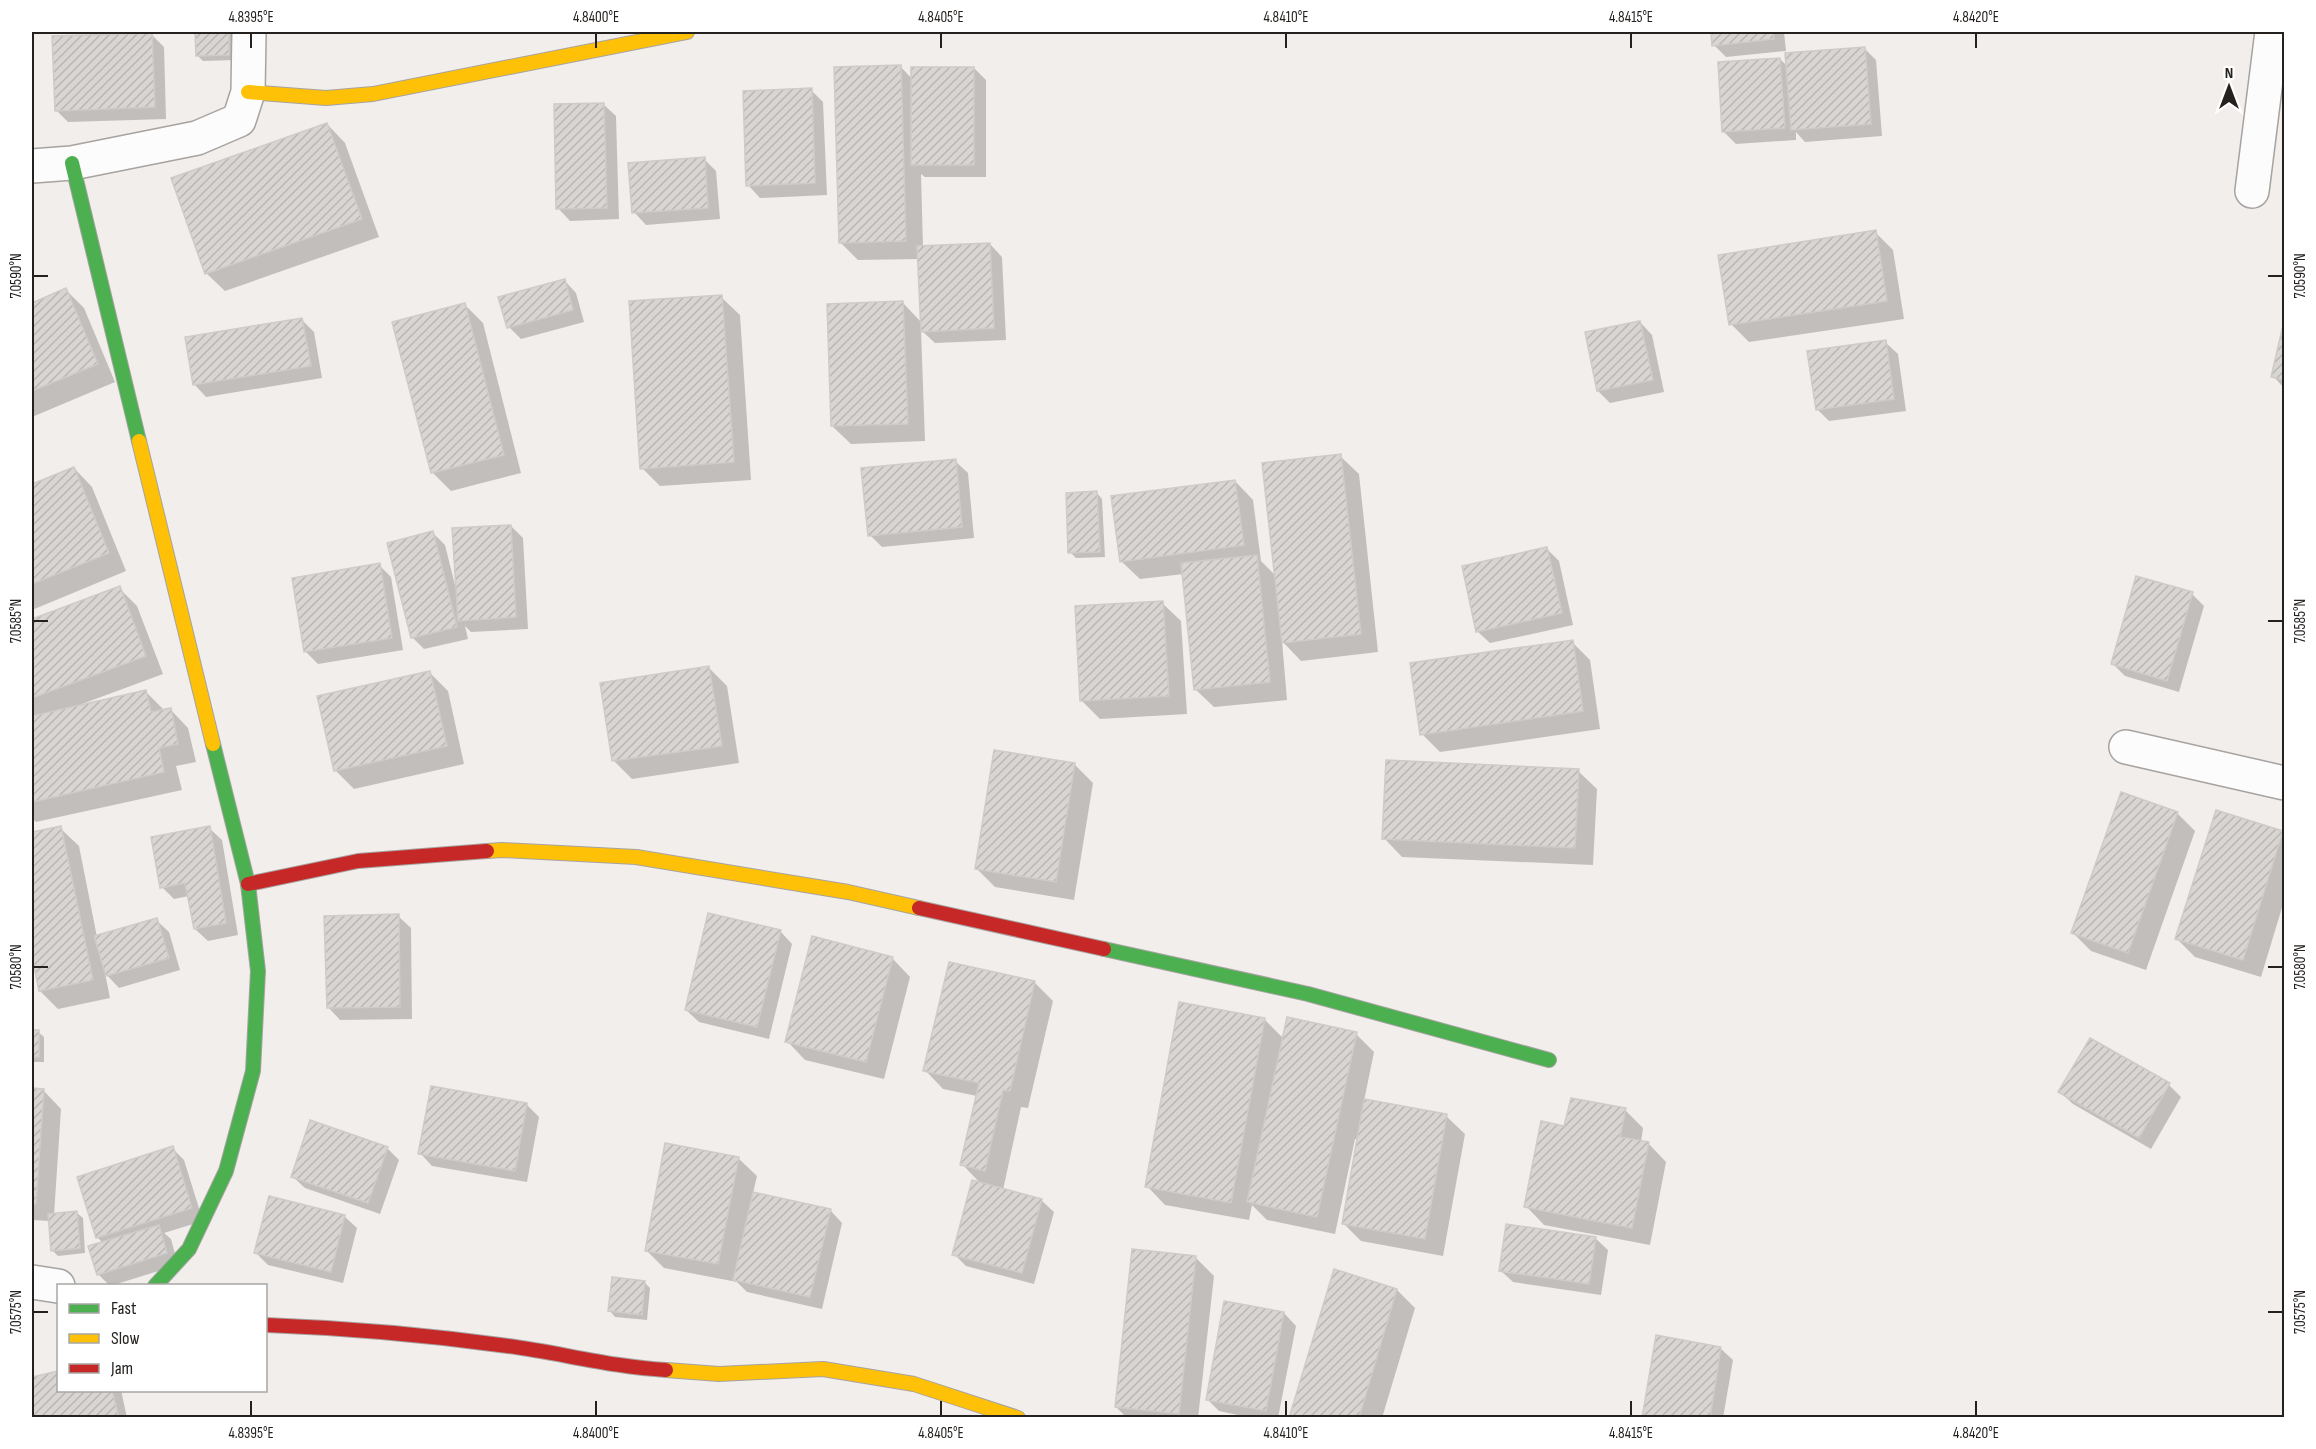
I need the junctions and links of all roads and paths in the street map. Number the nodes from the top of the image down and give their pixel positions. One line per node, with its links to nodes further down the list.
1 (249, 32): 4 (street)
2 (687, 32): 4 (street)
3 (2272, 32): 7 (street)
4 (248, 92): 5 (street)
5 (72, 163): 6 (street); 10 (street)
6 (32, 166)
7 (2252, 191)
8 (2126, 747): 9 (street)
9 (2284, 783)
10 (248, 884): 11 (street); 13 (street)
11 (1549, 1060)
12 (32, 1282): 14 (street)
13 (157, 1284)
14 (57, 1286)
15 (267, 1325): 16 (street)
16 (1018, 1418)

